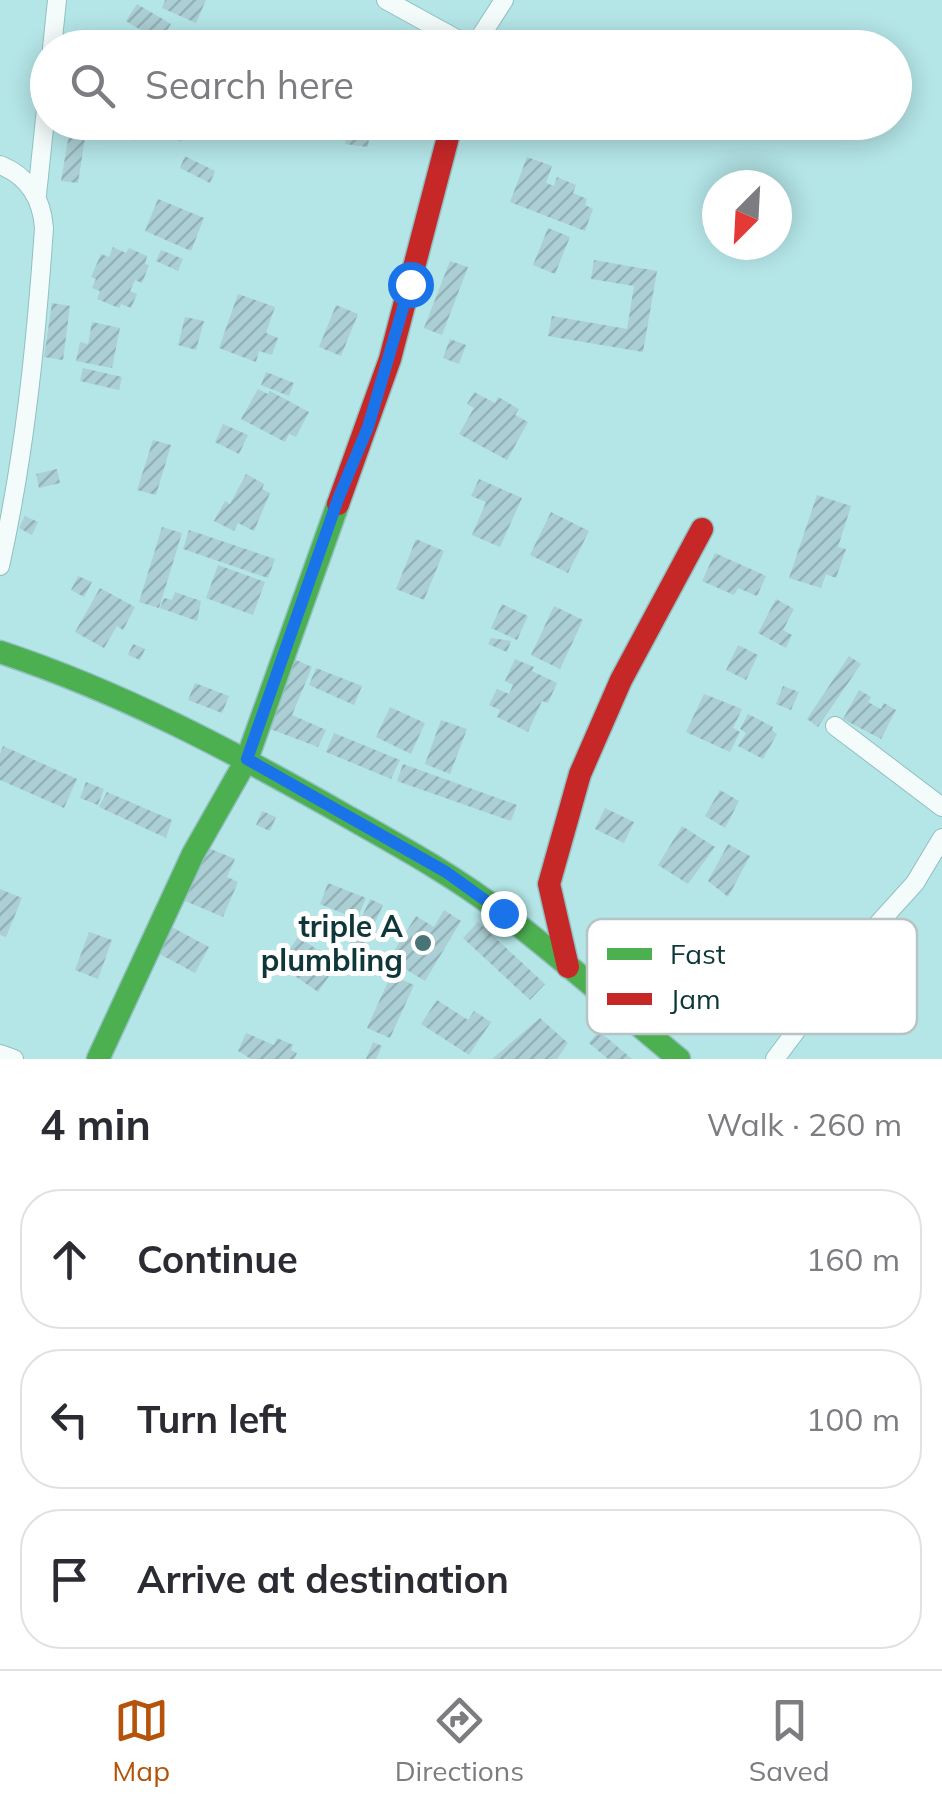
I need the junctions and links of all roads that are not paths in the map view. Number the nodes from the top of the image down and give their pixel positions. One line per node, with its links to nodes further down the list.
1 (57, 0): 4 (street)
2 (386, 0): 5 (street)
3 (504, 0): 6 (street)
4 (54, 30)
5 (440, 30)
6 (485, 30)
7 (42, 140): 10 (street)
8 (447, 140): 15 (street)
9 (0, 164): 10 (street)
10 (36, 195): 12 (street)
11 (702, 529): 19 (street)
12 (0, 566)
13 (0, 652): 15 (street)
14 (835, 726): 16 (street)
15 (247, 759): 19 (street); 25 (street)
16 (942, 808)
17 (942, 838): 18 (street)
18 (882, 919)
19 (568, 968): 20 (street)
20 (587, 984)
21 (649, 1034): 26 (street)
22 (793, 1034): 27 (street)
23 (0, 1054): 24 (street)
24 (14, 1059)
25 (98, 1059)
26 (679, 1059)
27 (774, 1059)

